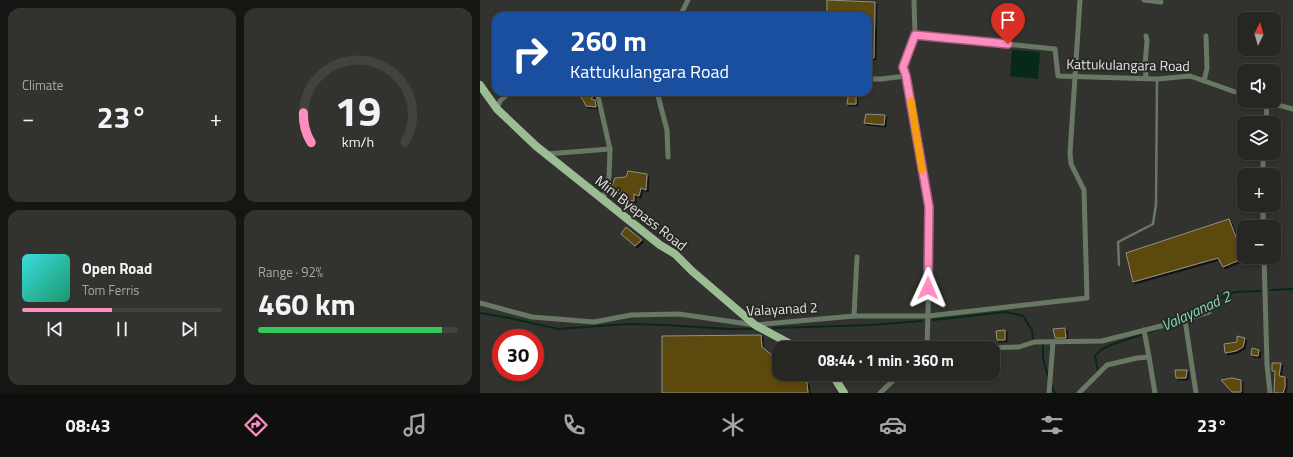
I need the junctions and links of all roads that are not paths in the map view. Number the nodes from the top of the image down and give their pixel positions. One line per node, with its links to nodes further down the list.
1 (688, 0): 6 (street)
2 (914, 0): 7 (street)
3 (1080, 0): 11 (street)
4 (1144, 0): 5 (street)
5 (1160, 2)
6 (682, 12)
7 (915, 35): 10 (street); 11 (street, Kattukulangara Road)
8 (1146, 36): 12 (street)
9 (1206, 36): 15 (street)
10 (906, 76): 14 (street); 34 (street)
11 (1074, 76): 12 (street, Kattukulangara Road); 34 (street, Valayanad 2)
12 (1146, 78): 13 (street, Kattukulangara Road)
13 (1157, 78): 15 (street, Kattukulangara Road); 30 (lane)
14 (872, 79)
15 (1204, 81): 17 (street, Kattukulangara Road)
16 (480, 85): 22 (main road, Mini Byepass Road)
17 (1237, 93)
18 (506, 96): 22 (street)
19 (598, 96): 24 (street)
20 (659, 96): 26 (street)
21 (1281, 106): 23 (street)
22 (497, 109): 25 (main road, Mini Byepass Road)
23 (1293, 109)
24 (610, 149): 25 (street); 27 (street)
25 (546, 154): 27 (main road, Mini Byepass Road)
26 (668, 157)
27 (603, 200): 36 (main road, Mini Byepass Road)
28 (857, 257): 33 (street)
29 (1264, 264): 51 (street)
30 (1119, 265)
31 (480, 303): 36 (street, Valayanad 2)
32 (1209, 312): 35 (street)
33 (854, 316): 34 (street, Valayanad 2); 36 (street, Valayanad 2)
34 (928, 316): 39 (street)
35 (1185, 320): 37 (street); 50 (street)
36 (755, 325): 38 (main road, Mini Byepass Road)
37 (1144, 330): 40 (street); 42 (street)
38 (785, 341)
39 (927, 341)
40 (1053, 342): 41 (street); 47 (street)
41 (1000, 348)
42 (1149, 357): 48 (street); 49 (street)
43 (836, 381): 45 (main road)
44 (893, 381): 46 (street)
45 (844, 393)
46 (880, 393)
47 (1049, 393)
48 (1079, 393)
49 (1155, 393)
50 (1196, 393)
51 (1270, 393)

